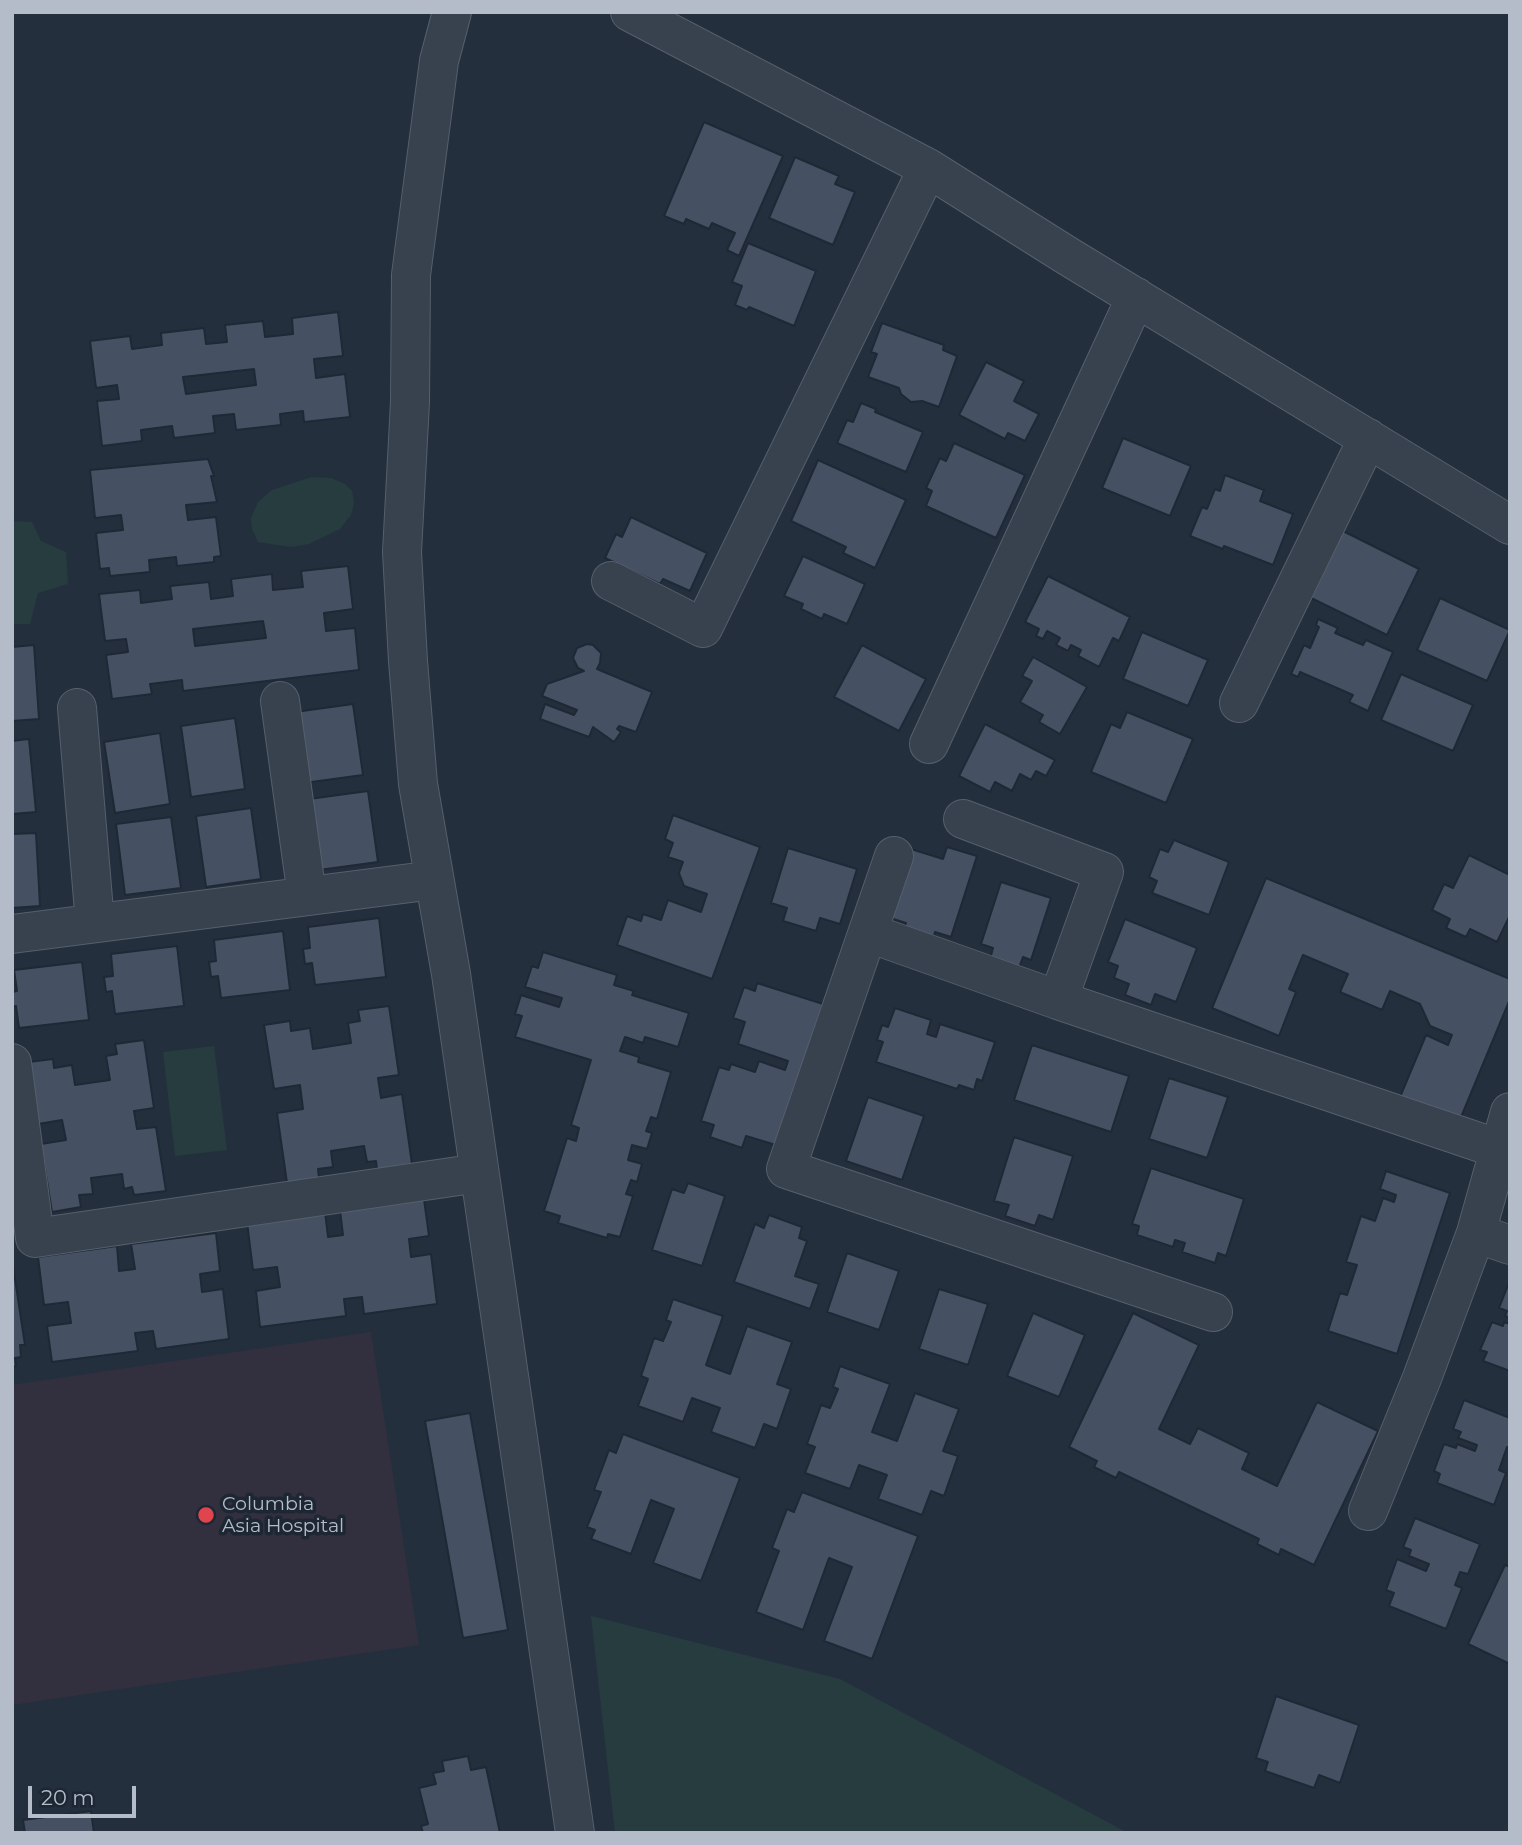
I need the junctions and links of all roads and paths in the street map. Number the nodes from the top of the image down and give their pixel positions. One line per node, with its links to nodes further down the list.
1 (452, 12): 14 (street)
2 (629, 12): 3 (street)
3 (928, 168): 4 (street); 7 (street)
4 (1136, 297): 5 (street); 11 (street)
5 (1368, 438): 6 (street); 9 (street)
6 (1510, 525)
7 (611, 581)
8 (280, 701): 15 (street)
9 (1239, 703)
10 (77, 708): 16 (street)
11 (929, 744)
12 (964, 819): 19 (street)
13 (894, 856): 17 (street)
14 (434, 880): 15 (street); 23 (street)
15 (307, 896): 16 (street)
16 (95, 923): 18 (street)
17 (869, 933): 19 (street); 25 (street)
18 (12, 934)
19 (1058, 1000): 22 (street)
20 (12, 1063): 23 (street)
21 (1510, 1112): 22 (street)
22 (1499, 1149): 24 (street)
23 (479, 1173): 27 (street)
24 (1493, 1239): 26 (street)
25 (1213, 1312)
26 (1368, 1511)
27 (575, 1833)

